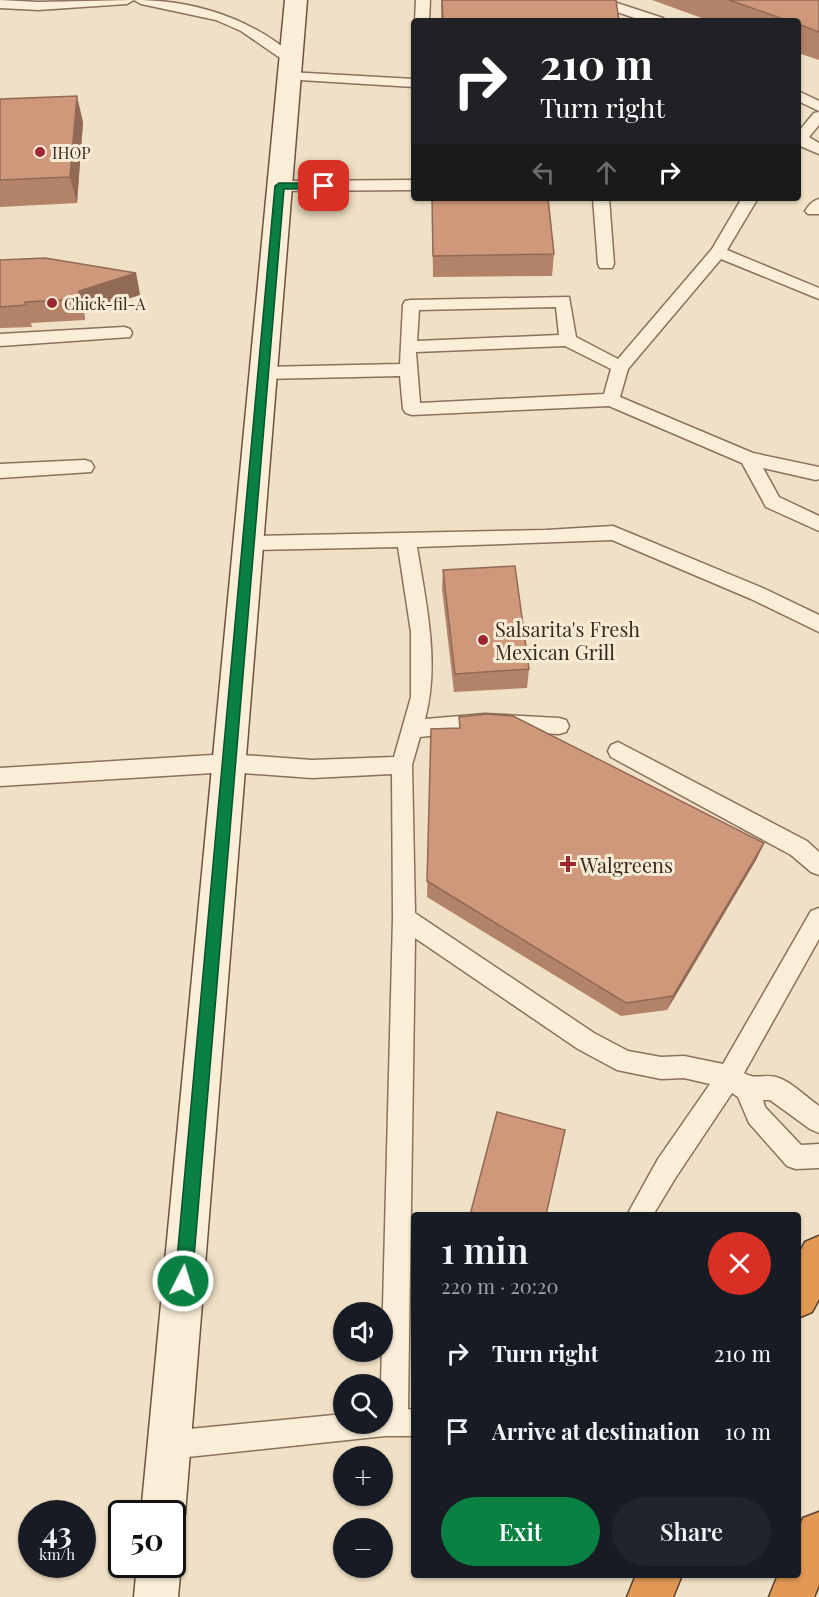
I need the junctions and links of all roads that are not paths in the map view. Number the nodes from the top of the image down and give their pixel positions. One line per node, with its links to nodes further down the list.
1 (127, 0): 6 (lane)
2 (141, 0): 9 (lane)
3 (296, 0): 9 (main road)
4 (423, 0): 7 (lane)
5 (595, 0): 8 (lane)
6 (0, 4)
7 (422, 18)
8 (649, 18)
9 (290, 67): 10 (lane); 18 (main road)
10 (411, 83)
11 (801, 97): 12 (lane)
12 (819, 106)
13 (819, 116): 14 (lane)
14 (801, 138)
15 (801, 141): 16 (lane)
16 (819, 149)
17 (411, 185): 18 (lane)
18 (279, 186): 30 (main road)
19 (601, 201): 22 (lane)
20 (748, 201): 21 (lane)
21 (718, 252): 23 (lane); 28 (lane)
22 (606, 264)
23 (819, 294)
24 (124, 333): 25 (lane)
25 (0, 340)
26 (568, 340): 27 (lane); 27 (lane); 28 (lane)
27 (408, 347): 29 (lane)
28 (620, 367): 31 (lane)
29 (408, 370): 30 (lane); 31 (lane)
30 (263, 373): 38 (main road)
31 (611, 400): 32 (lane)
32 (749, 459): 35 (lane); 36 (lane)
33 (85, 467): 34 (lane)
34 (0, 471)
35 (816, 473)
36 (819, 524)
37 (406, 539): 38 (lane); 39 (lane); 41 (lane)
38 (248, 543): 43 (main road)
39 (819, 624)
40 (559, 726): 41 (lane)
41 (412, 729): 44 (lane)
42 (618, 751): 46 (lane)
43 (229, 762): 44 (lane); 45 (lane); 57 (main road)
44 (402, 765): 47 (lane)
45 (0, 777)
46 (819, 865)
47 (404, 918): 49 (lane); 55 (lane)
48 (819, 918): 49 (lane)
49 (737, 1083): 50 (lane); 51 (lane); 52 (lane)
50 (819, 1121)
51 (819, 1156)
52 (641, 1212)
53 (819, 1256): 54 (highway)
54 (801, 1292)
55 (393, 1423)
56 (333, 1429): 57 (lane)
57 (169, 1445): 58 (main road)
58 (164, 1500)
59 (819, 1534): 60 (highway)
60 (801, 1574)
61 (158, 1578): 64 (main road)
62 (658, 1578): 65 (highway)
63 (799, 1578): 66 (highway)
64 (156, 1597)
65 (649, 1597)
66 (791, 1597)

